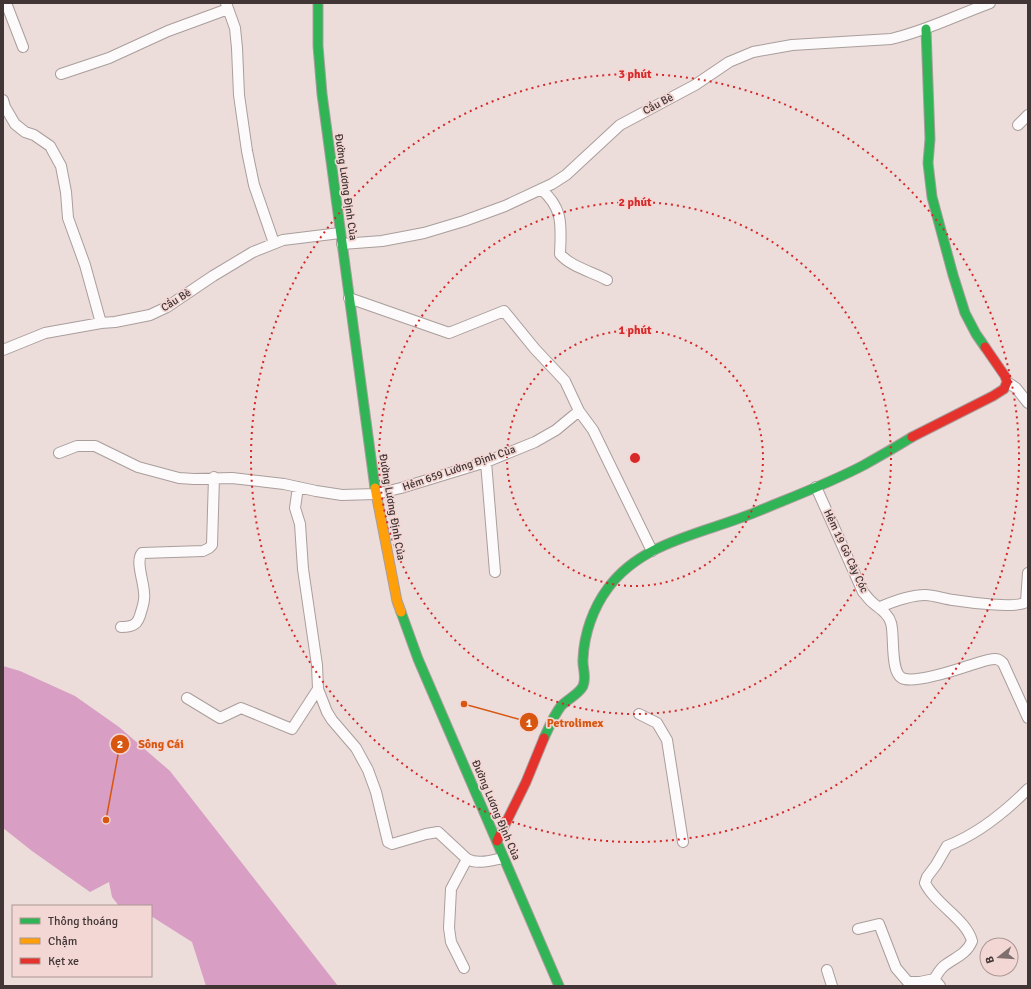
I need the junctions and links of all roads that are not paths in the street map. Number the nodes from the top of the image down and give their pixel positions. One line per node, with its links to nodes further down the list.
1 (6, 3): 6 (street)
2 (318, 3): 12 (street, Đường Lương Định Của)
3 (990, 3): 5 (street, Cầu Bè)
4 (227, 6): 7 (street); 13 (street)
5 (926, 29): 11 (street, Cầu Bè); 19 (street)
6 (23, 47)
7 (61, 74)
8 (3, 100): 17 (street)
9 (1028, 115): 10 (street)
10 (1018, 125)
11 (541, 189): 14 (street, Cầu Bè); 15 (street)
12 (340, 232): 13 (street, Cầu Bè); 14 (street, Đường Lương Định Của)
13 (274, 243): 17 (street, Cầu Bè)
14 (342, 244): 16 (street, Đường Lương Định Của)
15 (607, 280)
16 (349, 298): 21 (street); 27 (street, Đường Lương Định Của)
17 (101, 323): 18 (street, Cầu Bè)
18 (3, 350)
19 (1007, 382): 20 (street); 26 (street)
20 (1028, 403)
21 (579, 411): 23 (street, Hẻm 659 Lường Định Của); 28 (street)
22 (59, 453): 24 (street, Hẻm 659 Lường Định Của)
23 (486, 462): 27 (street, Hẻm 659 Lường Định Của); 29 (street)
24 (214, 477): 25 (street, Hẻm 659 Lường Định Của); 32 (street)
25 (298, 487): 27 (street, Hẻm 659 Lường Định Của); 33 (street)
26 (816, 487): 28 (street); 31 (street, Hẻm 19 Gò Cây Cóc)
27 (376, 494): 38 (street, Đường Lương Định Của)
28 (652, 551): 38 (street)
29 (495, 572)
30 (1028, 573): 31 (street)
31 (880, 607): 36 (street, Hẻm 19 Gò Cây Cóc)
32 (121, 627)
33 (318, 689): 34 (street); 41 (street)
34 (186, 698)
35 (639, 714): 39 (street)
36 (1028, 718)
37 (1028, 789): 45 (street)
38 (497, 841): 40 (street, Đường Lương Định Của)
39 (683, 842)
40 (503, 858): 41 (street); 46 (street, Đường Lương Định Của)
41 (467, 859): 43 (street)
42 (858, 929): 45 (street)
43 (464, 968)
44 (827, 970): 47 (street)
45 (937, 983)
46 (559, 986)
47 (832, 986)

